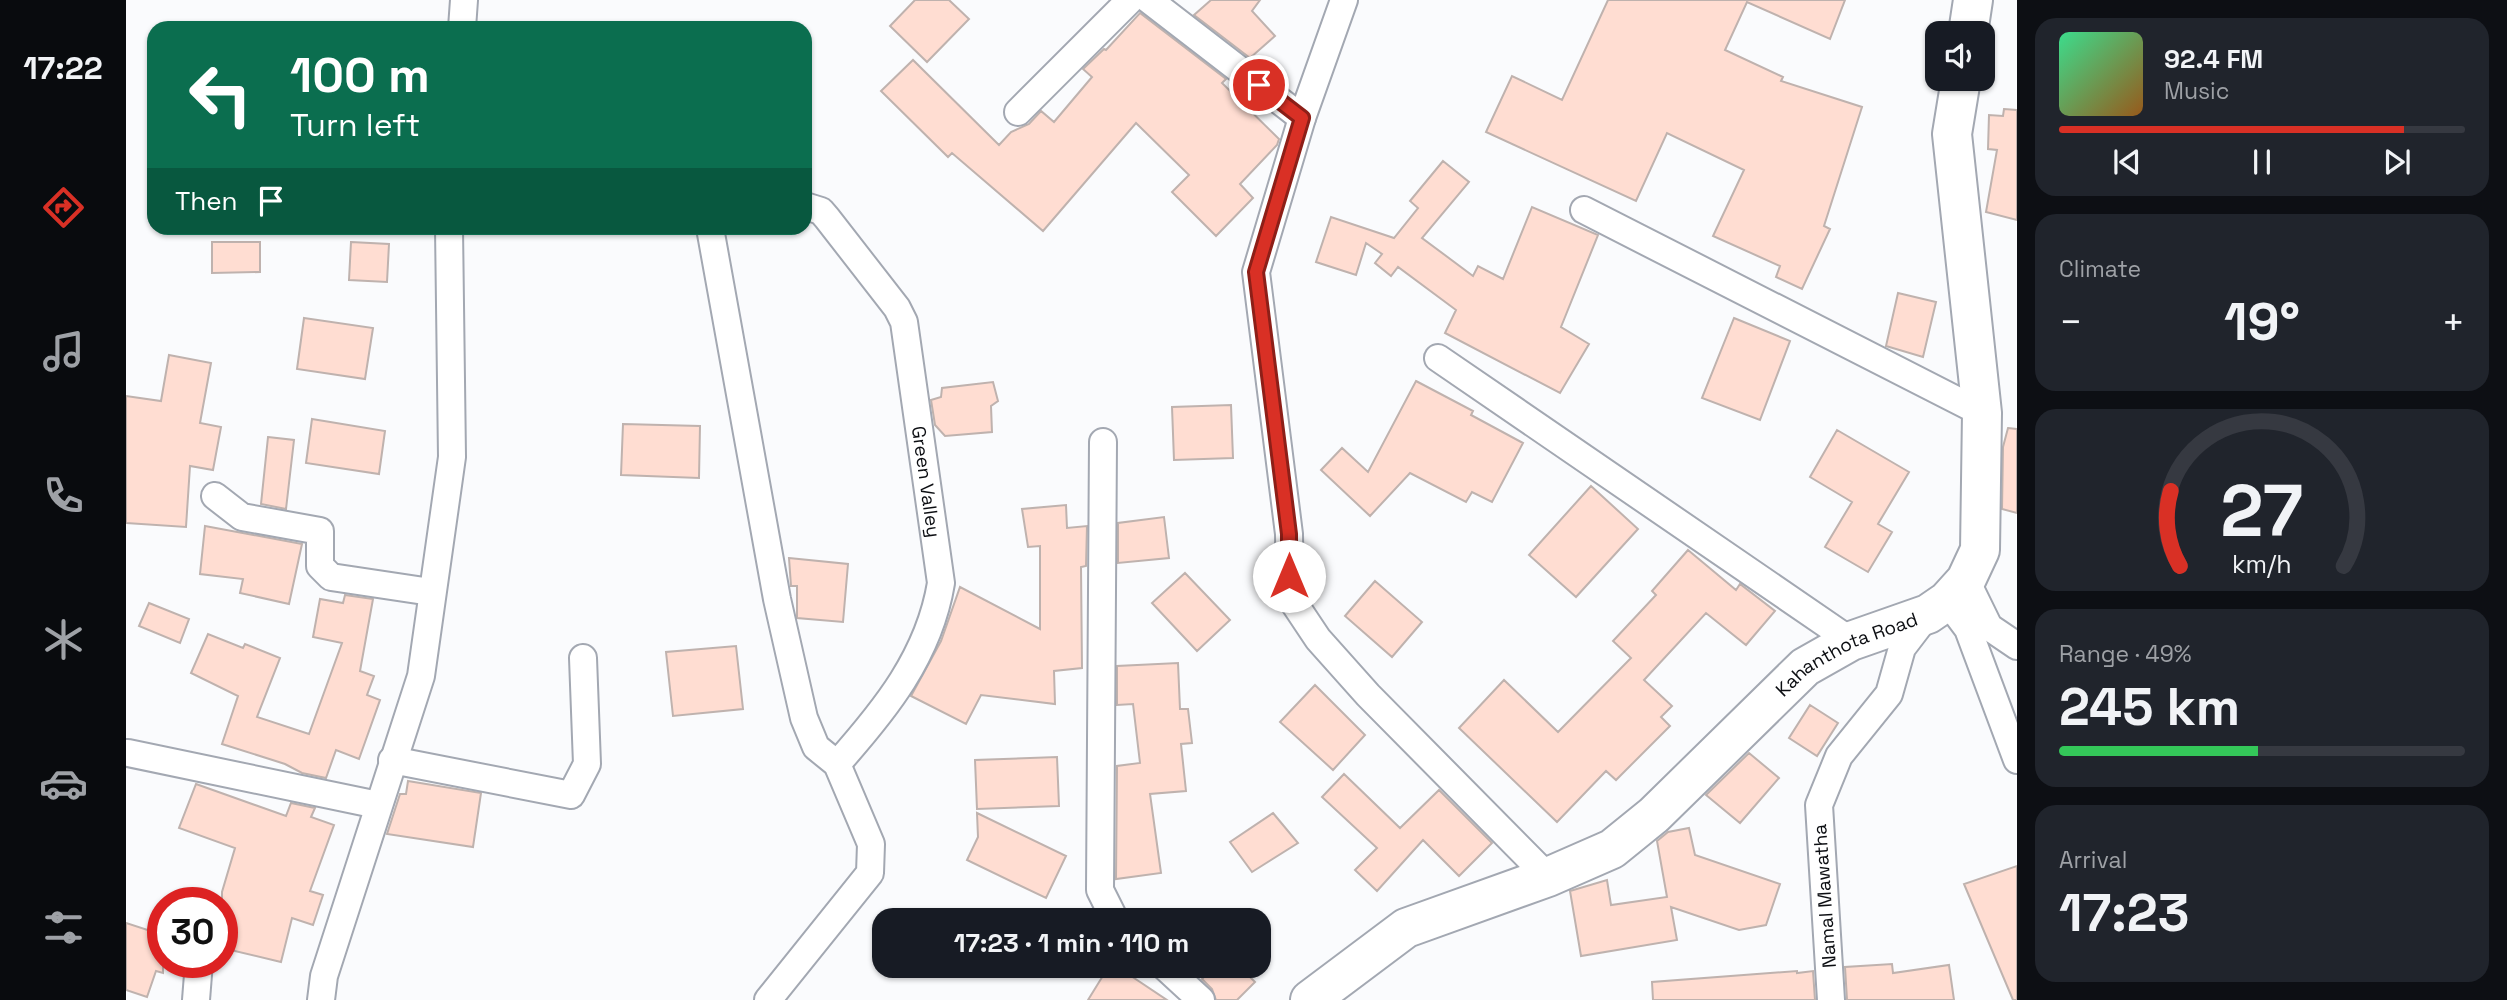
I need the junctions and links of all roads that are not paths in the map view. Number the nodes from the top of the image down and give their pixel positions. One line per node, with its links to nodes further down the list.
1 (464, 0): 6 (street)
2 (1130, 0): 9 (street)
3 (1149, 0): 10 (street)
4 (1344, 0): 10 (street)
5 (1973, 0): 7 (main road)
6 (462, 21)
7 (1970, 21)
8 (1959, 91): 16 (main road)
9 (1018, 112)
10 (1302, 118): 29 (street)
11 (812, 208): 27 (street, Green Valley)
12 (1584, 210): 16 (street)
13 (449, 235): 19 (street)
14 (710, 235): 27 (street)
15 (1438, 358): 21 (street)
16 (1983, 413): 20 (main road)
17 (1103, 442): 30 (street)
18 (215, 496): 19 (street)
19 (431, 592): 25 (street)
20 (1947, 598): 21 (main road, Kahanthota Road); 22 (street); 26 (street); 38 (street, Namal Mawatha)
21 (1851, 641): 29 (main road, Kahanthota Road)
22 (2017, 646)
23 (583, 658): 25 (street)
24 (128, 753): 28 (street)
25 (391, 760): 28 (street)
26 (2017, 760)
27 (837, 764): 36 (street)
28 (378, 805): 35 (street)
29 (1548, 877): 33 (main road, Kahanthota Road)
30 (1109, 908)
31 (198, 978): 34 (street)
32 (1177, 978): 37 (street)
33 (1315, 998)
34 (196, 1000)
35 (321, 1000)
36 (768, 1000)
37 (1201, 1000)
38 (1831, 1000)

